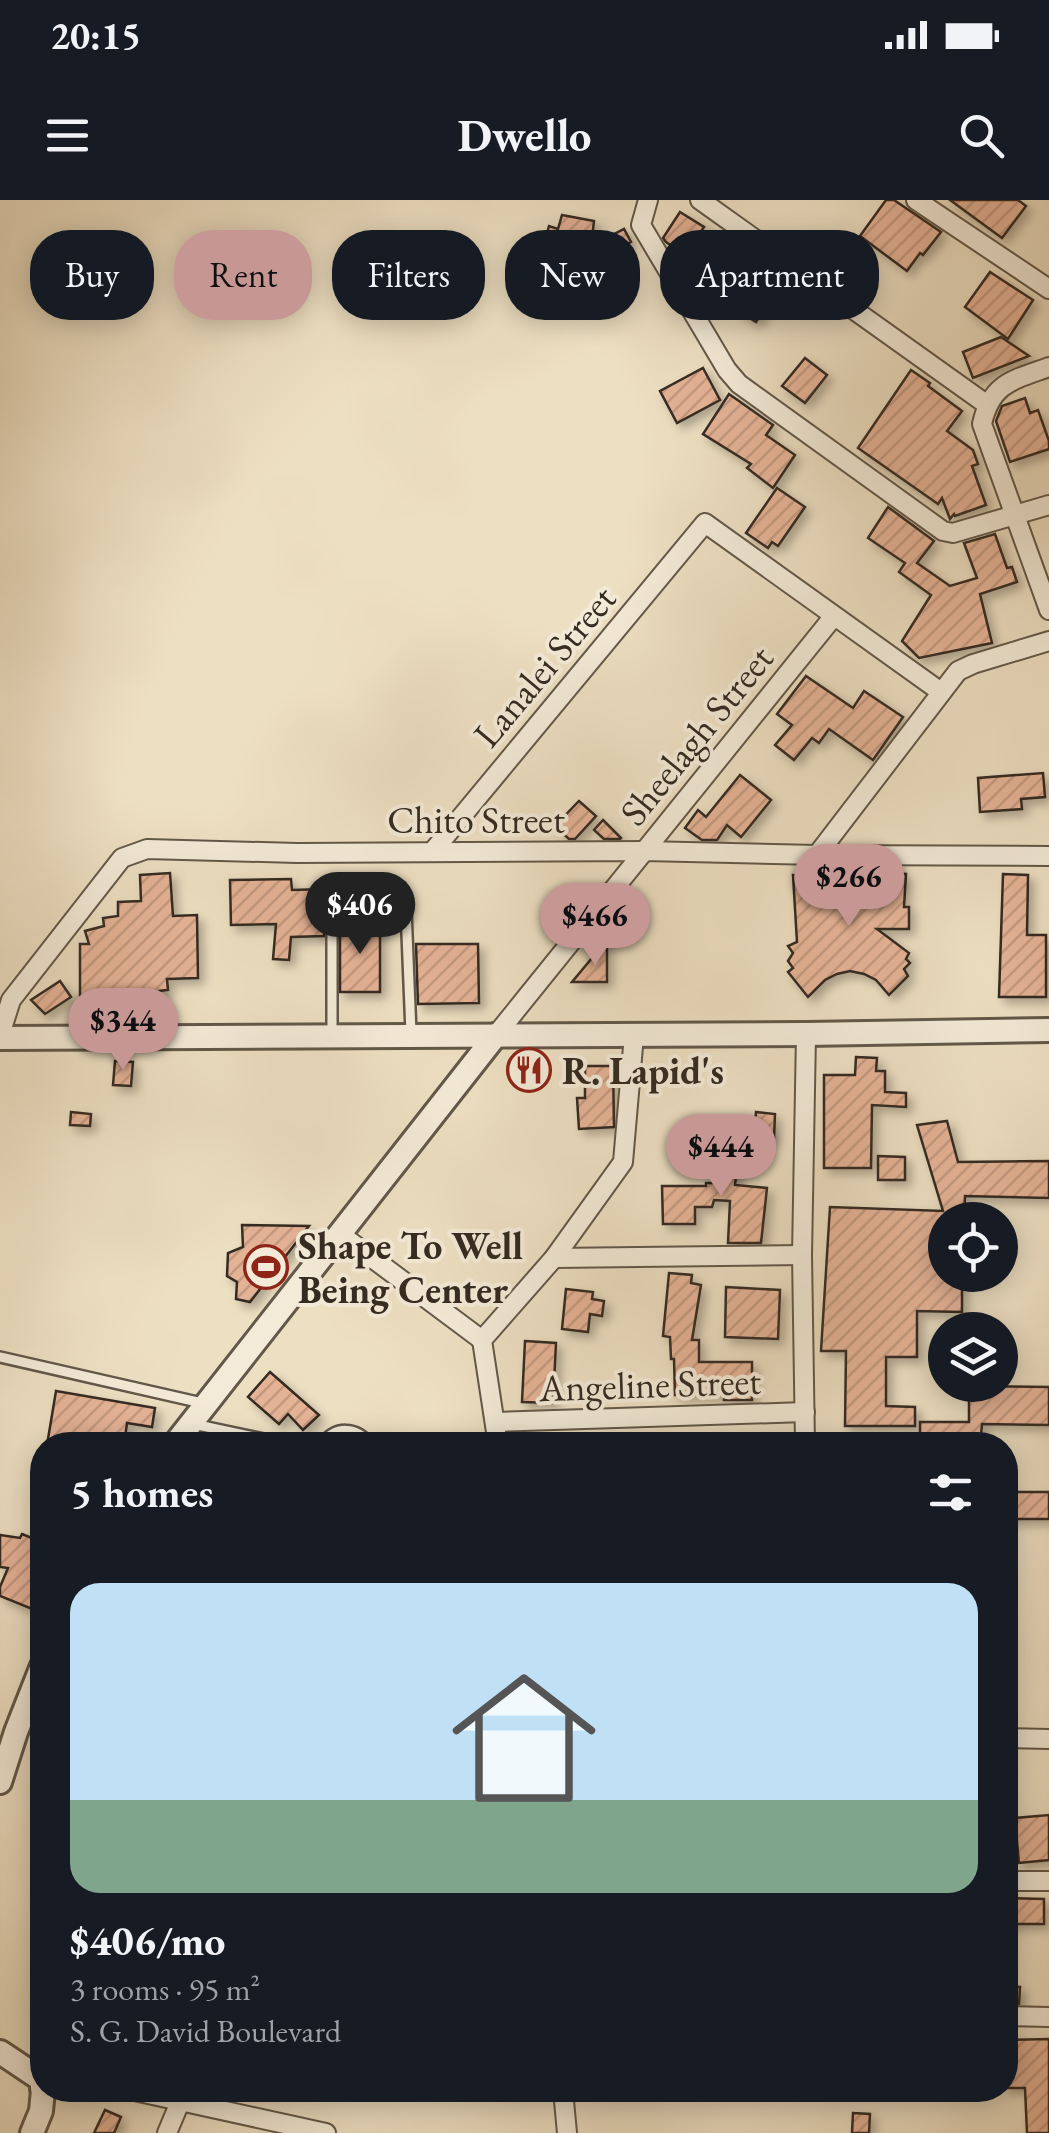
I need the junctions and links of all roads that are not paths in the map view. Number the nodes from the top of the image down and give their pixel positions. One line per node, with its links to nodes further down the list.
1 (648, 200): 8 (street)
2 (700, 200): 6 (street)
3 (916, 200): 4 (street)
4 (1049, 289)
5 (1049, 367): 6 (street)
6 (986, 404): 8 (street)
7 (1049, 504): 8 (street)
8 (1014, 513): 9 (street)
9 (1049, 610)
10 (834, 616): 12 (street); 13 (street, Lanalei Street); 14 (street, Sheelagh Street)
11 (1049, 642): 12 (street)
12 (941, 692): 15 (street)
13 (433, 851): 14 (street, Chito Street); 22 (street, Chito Street)
14 (644, 851): 15 (street, Chito Street); 19 (street, Sheelagh Street)
15 (817, 855): 16 (street, Chito Street)
16 (1049, 856)
17 (1049, 1030): 18 (street)
18 (806, 1034): 20 (street); 25 (street)
19 (496, 1035): 20 (street); 21 (street); 24 (street)
20 (634, 1035): 26 (street)
21 (411, 1036): 23 (street); 23 (lane)
22 (0, 1037): 23 (street)
23 (332, 1037)
24 (340, 1234): 27 (street); 30 (street)
25 (802, 1255): 26 (street); 29 (street)
26 (554, 1258): 27 (street)
27 (482, 1340): 31 (street)
28 (0, 1357): 30 (lane)
29 (805, 1412): 31 (street, Angeline Street); 35 (street)
30 (198, 1414): 32 (street); 33 (lane)
31 (496, 1422): 34 (street)
32 (184, 1432)
33 (253, 1432)
34 (497, 1432)
35 (804, 1432)
36 (30, 1696): 39 (street)
37 (1018, 1738): 38 (street)
38 (1049, 1739)
39 (0, 1782)
40 (1018, 1881): 41 (street)
41 (1049, 1881)
42 (1018, 2017): 43 (street)
43 (1049, 2018)
44 (0, 2052): 45 (street)
45 (30, 2072)
46 (42, 2102): 50 (street)
47 (180, 2102): 49 (street); 51 (street)
48 (564, 2102): 52 (street)
49 (318, 2132)
50 (32, 2133)
51 (168, 2133)
52 (567, 2133)

